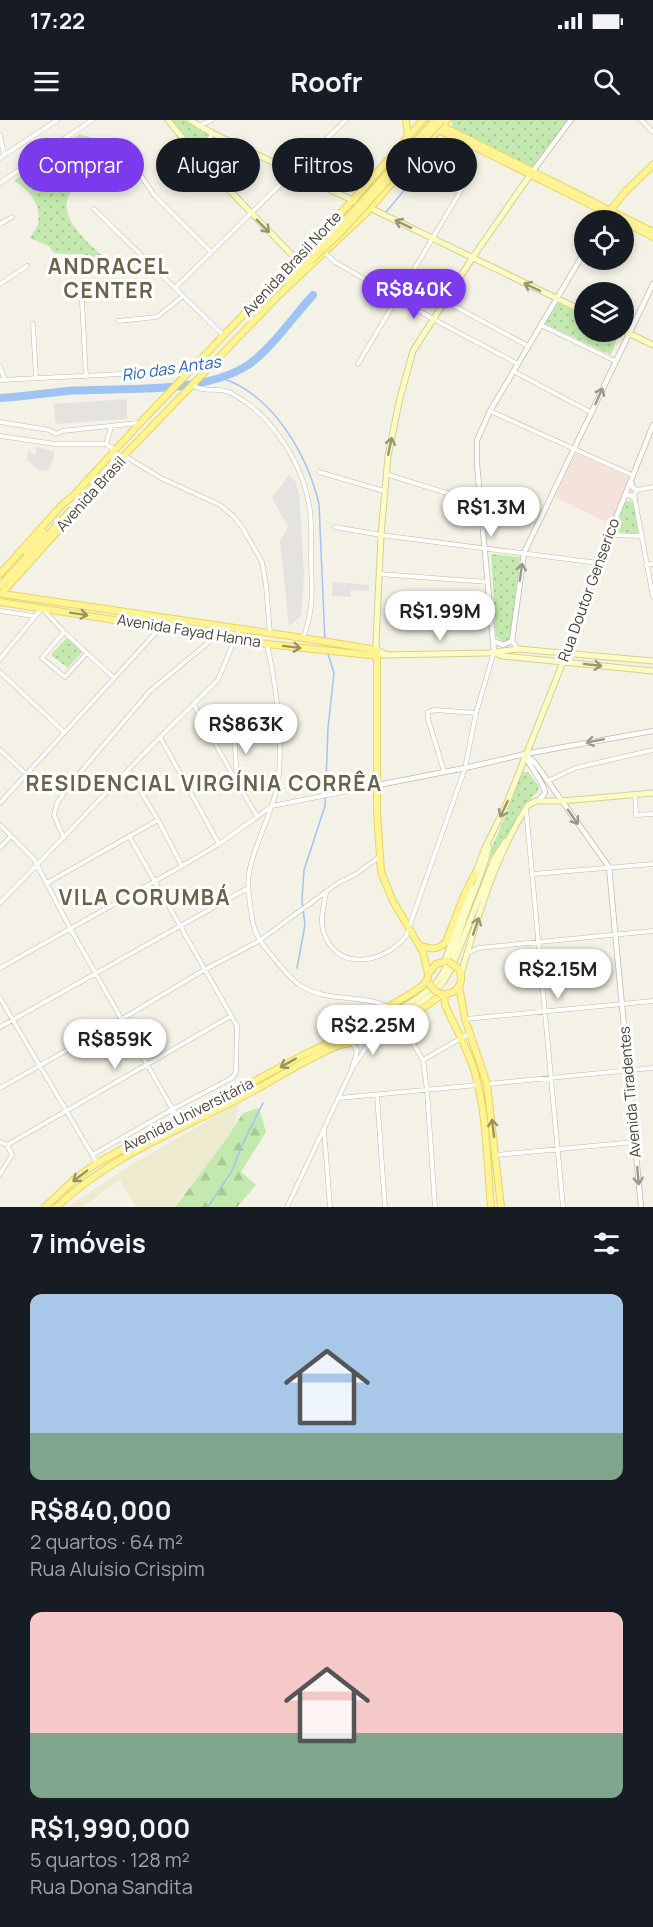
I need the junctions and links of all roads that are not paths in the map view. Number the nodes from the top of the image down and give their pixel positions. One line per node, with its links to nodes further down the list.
1 (57, 120): 24 (street)
2 (92, 120): 30 (street)
3 (168, 120): 20 (main road)
4 (190, 120): 15 (main road)
5 (212, 120): 15 (street)
6 (346, 120): 22 (street)
7 (406, 120): 23 (main road)
8 (430, 120): 14 (main road)
9 (435, 120): 51 (main road, bridge)
10 (448, 120): 14 (main road); 16 (main road)
11 (571, 120): 28 (street)
12 (641, 120): 17 (street)
13 (421, 121): 14 (main road); 23 (main road, Avenida Brasil Norte)
14 (440, 125): 16 (main road); 28 (main road); 36 (main road, Avenida Brasil Norte); 51 (main road, bridge)
15 (199, 126): 18 (main road)
16 (453, 131): 28 (main road)
17 (653, 132)
18 (212, 133): 21 (street); 25 (main road)
19 (0, 135): 24 (street)
20 (182, 138)
21 (210, 138)
22 (328, 138)
23 (408, 138)
24 (2, 156)
25 (272, 162)
26 (386, 163): 35 (main road, Avenida Brasil Norte)
27 (653, 165): 39 (main road)
28 (532, 173): 38 (main road); 50 (main road)
29 (144, 180): 48 (street)
30 (0, 183)
31 (230, 192): 40 (main road)
32 (273, 192): 40 (street)
33 (336, 192): 35 (main road)
34 (459, 192): 47 (street)
35 (353, 200): 36 (main road); 52 (main road, Avenida Brasil Norte)
36 (371, 208): 47 (main road, one-way to 36); 49 (main road, Avenida Brasil Norte)
37 (94, 209): 59 (street)
38 (607, 210)
39 (610, 210)
40 (250, 213): 48 (street); 52 (main road, one-way to 52)
41 (12, 217): 43 (street)
42 (634, 223): 45 (main road)
43 (0, 224)
44 (634, 227): 46 (main road)
45 (653, 232)
46 (653, 237)
47 (431, 238): 50 (main road); 62 (street)
48 (210, 251): 59 (street)
49 (325, 253): 61 (main road, Avenida Brasil Norte); 62 (street)
50 (473, 257): 63 (main road, one-way to 50); 64 (main road)
51 (310, 258): 58 (main road); 61 (main road)
52 (296, 259): 58 (main road, Avenida Brasil Norte)
53 (27, 266): 56 (street)
54 (574, 269): 63 (street)
55 (81, 282): 84 (street)
56 (0, 284)
57 (653, 284): 66 (street)
58 (272, 286): 71 (main road, Avenida Brasil Norte)
59 (175, 288): 60 (street)
60 (183, 296): 68 (street); 71 (street)
61 (278, 296): 87 (main road, Avenida Brasil Norte)
62 (397, 298): 67 (street); 78 (street)
63 (556, 299): 65 (main road); 70 (street)
64 (445, 301): 67 (main road); 75 (street)
65 (574, 307)
66 (634, 318)
67 (433, 319): 79 (street); 104 (main road, one-way to 67)
68 (118, 321)
69 (33, 324): 83 (street)
70 (541, 325): 75 (street); 77 (street)
71 (224, 336): 76 (main road, Avenida Brasil Norte)
72 (634, 336): 74 (main road)
73 (622, 342): 77 (street)
74 (653, 345)
75 (528, 346): 79 (street)
76 (202, 358): 81 (street); 85 (main road, Avenida Brasil Norte)
77 (615, 361): 91 (street, one-way to 77)
78 (358, 364)
79 (518, 364): 82 (street)
80 (0, 367): 86 (street)
81 (175, 368): 84 (street); 85 (street)
82 (513, 371): 90 (street); 91 (street)
83 (36, 377): 84 (street); 86 (street)
84 (86, 377)
85 (184, 379): 89 (main road, Avenida Brasil Norte)
86 (3, 380)
87 (192, 386): 88 (main road, Avenida Brasil Norte); 139 (street)
88 (181, 396): 102 (main road, Avenida Brasil)
89 (159, 403): 93 (main road, Avenida Brasil)
90 (490, 411): 100 (street); 112 (street)
91 (592, 412): 100 (street)
92 (0, 422): 96 (street)
93 (141, 422): 95 (street); 101 (main road, Avenida Brasil)
94 (653, 425): 105 (street, Rua Doutor Genserico)
95 (111, 427): 96 (street); 99 (street)
96 (56, 434): 98 (street)
97 (0, 436): 98 (street)
98 (55, 444): 99 (street)
99 (106, 444): 101 (street)
100 (574, 449): 105 (street); 118 (street)
101 (115, 450): 109 (main road, Avenida Brasil)
102 (124, 456): 126 (main road, Avenida Brasil); 137 (street)
103 (319, 472): 108 (street)
104 (385, 474): 108 (main road); 112 (street)
105 (632, 477): 107 (street); 110 (street, Rua Doutor Genserico)
106 (653, 487): 107 (street)
107 (637, 490): 111 (street)
108 (384, 491): 114 (main road)
109 (74, 495): 122 (main road, Avenida Brasil); 124 (main road)
110 (624, 496): 111 (street); 115 (street, Rua Doutor Genserico)
111 (635, 499): 116 (street)
112 (481, 501): 117 (street)
113 (335, 527): 114 (street)
114 (381, 535): 117 (street); 123 (main road)
115 (609, 535): 116 (street); 119 (street, Rua Doutor Genserico)
116 (642, 536): 121 (street)
117 (486, 548): 118 (street); 125 (street)
118 (524, 553): 119 (street); 142 (street, one-way to 118)
119 (598, 563): 146 (street, Rua Doutor Genserico)
120 (653, 564): 121 (street)
121 (646, 565): 127 (street)
122 (0, 574)
123 (379, 574): 125 (street); 148 (main road)
124 (0, 580)
125 (488, 582): 141 (street)
126 (1, 589): 128 (main road); 131 (main road, Avenida Fayad Hanna)
127 (653, 597)
128 (0, 602): 129 (main road, Avenida Fayad Hanna)
129 (42, 608): 132 (street); 133 (main road, Avenida Fayad Hanna, one-way to 133); 136 (street)
130 (0, 610): 132 (street)
131 (122, 612): 133 (main road); 135 (main road, Avenida Fayad Hanna)
132 (35, 616): 149 (street)
133 (121, 621): 134 (main road, Avenida Fayad Hanna)
134 (160, 628): 138 (main road, Avenida Fayad Hanna); 154 (street)
135 (239, 629): 137 (main road, Avenida Fayad Hanna); 140 (street)
136 (64, 632): 147 (street); 147 (street)
137 (270, 634): 139 (main road, Avenida Fayad Hanna)
138 (216, 636): 140 (main road, Avenida Fayad Hanna); 186 (street)
139 (303, 638): 148 (main road, Avenida Fayad Hanna)
140 (236, 639): 143 (main road, Avenida Fayad Hanna); 155 (street)
141 (494, 641): 142 (street); 145 (street)
142 (512, 641): 144 (street)
143 (267, 644): 148 (main road, Avenida Fayad Hanna, one-way to 148); 176 (street)
144 (518, 649): 145 (main road); 146 (main road)
145 (494, 652): 148 (main road); 151 (main road); 156 (street)
146 (567, 652): 150 (main road); 151 (main road, Rua Doutor Genserico)
147 (87, 653): 154 (street)
148 (380, 653): 170 (main road)
149 (0, 659)
150 (653, 661)
151 (563, 662): 152 (main road, one-way to 152); 163 (main road, Rua Doutor Genserico)
152 (653, 671)
153 (0, 672): 159 (street)
154 (114, 678): 159 (street)
155 (194, 704): 160 (street); 169 (street)
156 (476, 713): 164 (street); 166 (street)
157 (234, 728): 169 (street)
158 (653, 730): 163 (street, one-way to 163)
159 (64, 732): 167 (street)
160 (160, 737): 165 (street); 187 (street)
161 (0, 750): 167 (street)
162 (653, 750): 168 (street)
163 (525, 754): 164 (street); 168 (street); 173 (street); 185 (main road, Avenida Universitária, one-way to 185)
164 (465, 768): 166 (street); 203 (street)
165 (128, 770): 180 (street); 186 (street)
166 (444, 771): 170 (street)
167 (27, 774): 175 (street)
168 (548, 782): 174 (street)
169 (237, 783): 179 (street)
170 (378, 785): 176 (street); 189 (main road)
171 (653, 794): 172 (main road)
172 (635, 795): 174 (main road); 178 (street)
173 (538, 801): 174 (main road); 177 (main road, Avenida Universitária)
174 (562, 801): 193 (street, one-way to 193)
175 (0, 803)
176 (272, 806): 179 (street); 198 (street)
177 (526, 809): 182 (main road, Avenida Universitária); 195 (street)
178 (653, 814)
179 (257, 816): 187 (street)
180 (158, 820): 184 (street); 192 (street)
181 (0, 825): 183 (street)
182 (511, 835): 210 (main road, Avenida Universitária, one-way to 182); 235 (main road, Avenida Universitária)
183 (11, 836): 188 (street); 190 (street)
184 (129, 836): 196 (street); 197 (street)
185 (490, 837): 194 (main road, Avenida Universitária); 232 (main road, Avenida Universitária)
186 (64, 838): 190 (street)
187 (219, 844): 192 (street)
188 (0, 848)
189 (379, 857): 199 (street); 203 (main road)
190 (36, 864): 197 (street); 200 (street)
191 (653, 864): 193 (street)
192 (182, 866): 196 (street)
193 (609, 867): 195 (street); 205 (street, Avenida Tiradentes)
194 (476, 874): 208 (main road); 211 (main road, Avenida Universitária)
195 (533, 874): 207 (street)
196 (154, 882): 201 (street); 202 (street)
197 (47, 883): 202 (street)
198 (248, 888): 201 (street); 206 (street)
199 (326, 891): 203 (street); 206 (street)
200 (0, 903)
201 (179, 927): 213 (street); 215 (street)
202 (70, 928): 212 (street); 215 (street)
203 (409, 929): 208 (main road)
204 (653, 931): 205 (street)
205 (615, 935): 207 (street); 221 (street, Avenida Tiradentes)
206 (259, 941): 213 (street); 222 (street)
207 (539, 942): 210 (street); 223 (street)
208 (418, 944): 209 (main road)
209 (423, 952): 211 (main road); 216 (main road)
210 (467, 954): 214 (main road, Avenida Universitária)
211 (444, 961): 214 (main road, bridge); 216 (main road)
212 (0, 968)
213 (204, 970): 224 (street); 225 (street)
214 (460, 972): 217 (main road)
215 (95, 973): 225 (street); 227 (street)
216 (429, 979): 218 (main road, bridge); 222 (main road, Avenida Universitária)
217 (459, 986): 218 (main road); 226 (main road)
218 (442, 994): 228 (main road, Avenida Universitária); 233 (main road)
219 (0, 998): 227 (street)
220 (653, 1001): 221 (street)
221 (622, 1004): 223 (street); 241 (street, Avenida Tiradentes)
222 (390, 1008): 232 (main road, Avenida Universitária)
223 (546, 1012): 226 (street); 242 (street)
224 (231, 1016): 237 (street); 251 (street)
225 (122, 1019): 237 (street); 238 (street)
226 (465, 1019): 231 (main road)
227 (12, 1020): 229 (street); 238 (street)
228 (400, 1020): 230 (main road, Avenida Universitária); 236 (street)
229 (0, 1027)
230 (377, 1031): 234 (main road, Avenida Universitária); 240 (street)
231 (470, 1033): 233 (street); 243 (main road)
232 (340, 1038): 246 (main road, Avenida Universitária, one-way to 246)
233 (461, 1039): 236 (street); 244 (main road)
234 (352, 1042): 235 (main road, Avenida Universitária); 240 (street)
235 (338, 1046): 249 (main road, Avenida Universitária)
236 (423, 1060): 247 (street)
237 (147, 1063): 251 (street); 252 (street)
238 (38, 1066): 245 (street); 252 (street)
239 (653, 1068): 241 (street)
240 (352, 1069): 250 (street)
241 (628, 1070): 242 (street); 257 (street, Avenida Tiradentes)
242 (552, 1078): 243 (street); 260 (street)
243 (487, 1084): 262 (main road, one-way to 243)
244 (478, 1085): 247 (street); 271 (main road)
245 (0, 1088)
246 (241, 1089): 249 (main road); 253 (main road, Avenida Universitária)
247 (427, 1089): 248 (street); 270 (street)
248 (377, 1095): 250 (street); 269 (street)
249 (245, 1096): 266 (main road, Avenida Universitária)
250 (339, 1098): 254 (street)
251 (173, 1109): 253 (street); 255 (street)
252 (65, 1111): 258 (street); 261 (street)
253 (178, 1119): 259 (main road, Avenida Universitária)
254 (324, 1129): 267 (street); 268 (street)
255 (125, 1137): 259 (street); 261 (street)
256 (0, 1142): 258 (street)
257 (635, 1142): 260 (street); 274 (street, Avenida Tiradentes, one-way to 274)
258 (7, 1145): 264 (street)
259 (131, 1145): 263 (main road, Avenida Universitária)
260 (558, 1149): 262 (street); 273 (street)
261 (92, 1155): 263 (street)
262 (496, 1155): 272 (main road)
263 (97, 1163): 265 (main road, Avenida Universitária, one-way to 265)
264 (0, 1174)
265 (45, 1207)
266 (57, 1207)
267 (287, 1207)
268 (330, 1207)
269 (385, 1207)
270 (435, 1207)
271 (491, 1207)
272 (501, 1207)
273 (563, 1207)
274 (641, 1207)

